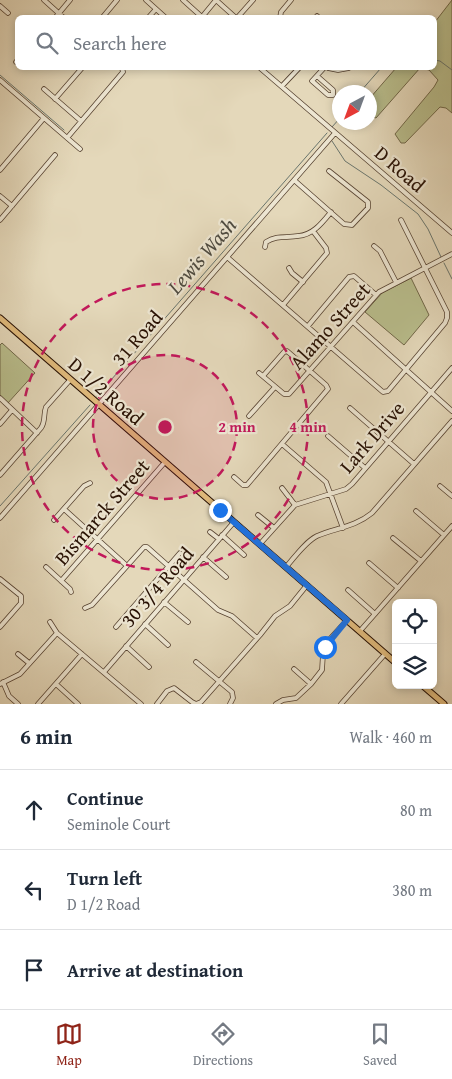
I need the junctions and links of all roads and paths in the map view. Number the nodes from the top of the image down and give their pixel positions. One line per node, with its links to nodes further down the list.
1 (44, 0): 12 (street)
2 (70, 0): 12 (street)
3 (117, 0): 14 (street)
4 (146, 0): 10 (street)
5 (183, 0): 17 (street)
6 (216, 0): 18 (street); 19 (street)
7 (253, 0): 20 (street)
8 (291, 0): 21 (street)
9 (0, 6): 11 (street)
10 (156, 9): 15 (street); 16 (street)
11 (8, 13)
12 (58, 13): 13 (street)
13 (60, 15)
14 (104, 15)
15 (151, 15)
16 (163, 15)
17 (201, 15)
18 (205, 15)
19 (234, 15)
20 (240, 15)
21 (280, 15)
22 (76, 70): 27 (street)
23 (123, 70): 34 (street)
24 (262, 70): 30 (street, D Road)
25 (297, 70): 30 (street)
26 (322, 70): 28 (street)
27 (78, 72): 32 (street)
28 (317, 76): 28 (street)
29 (0, 80): 33 (street)
30 (282, 86): 35 (street, D Road)
31 (44, 89): 32 (street)
32 (55, 99): 34 (street)
33 (44, 118): 36 (street); 39 (street)
34 (81, 121): 36 (street)
35 (335, 133): 41 (street, 31 Road); 48 (street, D Road)
36 (67, 138): 37 (street)
37 (80, 149)
38 (55, 155): 43 (street)
39 (0, 170)
40 (329, 170): 44 (street)
41 (294, 180): 44 (street); 52 (street, 31 Road)
42 (0, 196): 43 (street)
43 (12, 206): 45 (street)
44 (331, 212): 47 (street)
45 (0, 220)
46 (401, 220): 54 (street)
47 (313, 231): 50 (street); 55 (street)
48 (452, 234)
49 (374, 246): 56 (street)
50 (265, 247)
51 (452, 254): 54 (street, Alamo Street)
52 (227, 257): 58 (street); 70 (street, 31 Road)
53 (289, 268): 55 (street)
54 (425, 268): 56 (street, Alamo Street); 64 (street)
55 (303, 282): 58 (street)
56 (396, 282): 57 (street, Alamo Street)
57 (376, 295): 60 (street, Alamo Street); 61 (street)
58 (283, 305): 61 (street)
59 (0, 318): 66 (main road, D 1/2 Road)
60 (352, 322): 62 (street, Alamo Street); 64 (street)
61 (308, 326): 62 (street)
62 (332, 346): 64 (street); 65 (street, Alamo Street)
63 (452, 368): 68 (street, Lark Drive)
64 (407, 369): 68 (street)
65 (310, 371): 67 (street, Alamo Street); 67 (street); 80 (street)
66 (70, 380): 70 (main road, D 1/2 Road); 77 (street)
67 (275, 387): 74 (street)
68 (431, 392): 73 (street); 79 (street, Lark Drive)
69 (0, 398): 72 (street)
70 (98, 404): 81 (main road, D 1/2 Road); 95 (street, 31 Road)
71 (350, 408): 79 (street)
72 (12, 410): 76 (street); 77 (street)
73 (452, 411)
74 (249, 416)
75 (452, 421): 82 (street)
76 (0, 424)
77 (37, 433): 84 (street)
78 (328, 436): 83 (street)
79 (388, 441): 82 (street); 83 (street, Lark Drive)
80 (282, 444): 85 (street); 89 (street)
81 (165, 462): 97 (main road, D 1/2 Road); 105 (street, Bismarck Street)
82 (414, 464): 100 (street)
83 (365, 468): 89 (street, Lark Drive)
84 (0, 475)
85 (234, 478)
86 (90, 483): 92 (street)
87 (440, 486): 90 (street)
88 (282, 488): 91 (street)
89 (331, 494): 91 (street, Lark Drive); 100 (street)
90 (452, 496)
91 (295, 505): 99 (street)
92 (64, 510): 96 (street); 105 (street)
93 (416, 511): 103 (street)
94 (258, 514): 99 (street)
95 (0, 518)
96 (54, 520)
97 (234, 522): 102 (street, 30 3/4 Road); 107 (main road, D 1/2 Road)
98 (452, 526): 103 (street)
99 (274, 528): 107 (street)
100 (343, 528): 116 (street)
101 (210, 532): 106 (street)
102 (222, 535): 106 (street, 30 3/4 Road); 109 (street)
103 (444, 535): 111 (street)
104 (393, 538): 111 (street)
105 (97, 539): 113 (street); 119 (street, Bismarck Street)
106 (219, 539): 110 (street, 30 3/4 Road)
107 (260, 544): 116 (main road, D 1/2 Road)
108 (180, 553): 114 (street)
109 (244, 555)
110 (203, 557): 117 (street); 120 (street, 30 3/4 Road)
111 (422, 561): 122 (street)
112 (369, 564): 122 (street)
113 (126, 565): 114 (street); 126 (street)
114 (169, 566): 120 (street); 133 (street)
115 (46, 567): 119 (street)
116 (286, 567): 121 (main road, D 1/2 Road)
117 (226, 577)
118 (0, 579): 132 (street)
119 (61, 580): 124 (street)
120 (184, 580): 125 (street, 30 3/4 Road); 136 (street)
121 (307, 585): 128 (main road, D 1/2 Road); 136 (street)
122 (398, 588): 127 (street)
123 (348, 590): 127 (street)
124 (71, 592)
125 (164, 602): 130 (street); 131 (street, 30 3/4 Road)
126 (85, 608)
127 (375, 614): 134 (street)
128 (347, 620): 134 (main road, D 1/2 Road); 151 (street)
129 (50, 622): 135 (street)
130 (188, 622)
131 (145, 624): 137 (street); 138 (street, 30 3/4 Road)
132 (0, 627)
133 (116, 627)
134 (360, 631): 141 (main road, D 1/2 Road)
135 (57, 633): 140 (street); 144 (street)
136 (257, 638): 148 (street)
137 (168, 645)
138 (126, 646): 145 (street); 147 (street, 30 3/4 Road)
139 (18, 654): 144 (street)
140 (82, 654): 147 (street); 150 (street)
141 (385, 654): 142 (main road, D 1/2 Road); 160 (street)
142 (392, 659)
143 (196, 662): 148 (street)
144 (29, 663): 149 (street)
145 (149, 667)
146 (294, 669): 151 (street)
147 (104, 672): 153 (street)
148 (219, 681): 157 (street); 158 (street)
149 (2, 683): 154 (street)
150 (56, 684): 155 (street); 156 (street)
151 (312, 684): 159 (street)
152 (427, 689): 161 (main road)
153 (138, 703)
154 (18, 704)
155 (38, 704)
156 (78, 704)
157 (156, 704)
158 (230, 704)
159 (276, 704)
160 (341, 704)
161 (444, 704)

